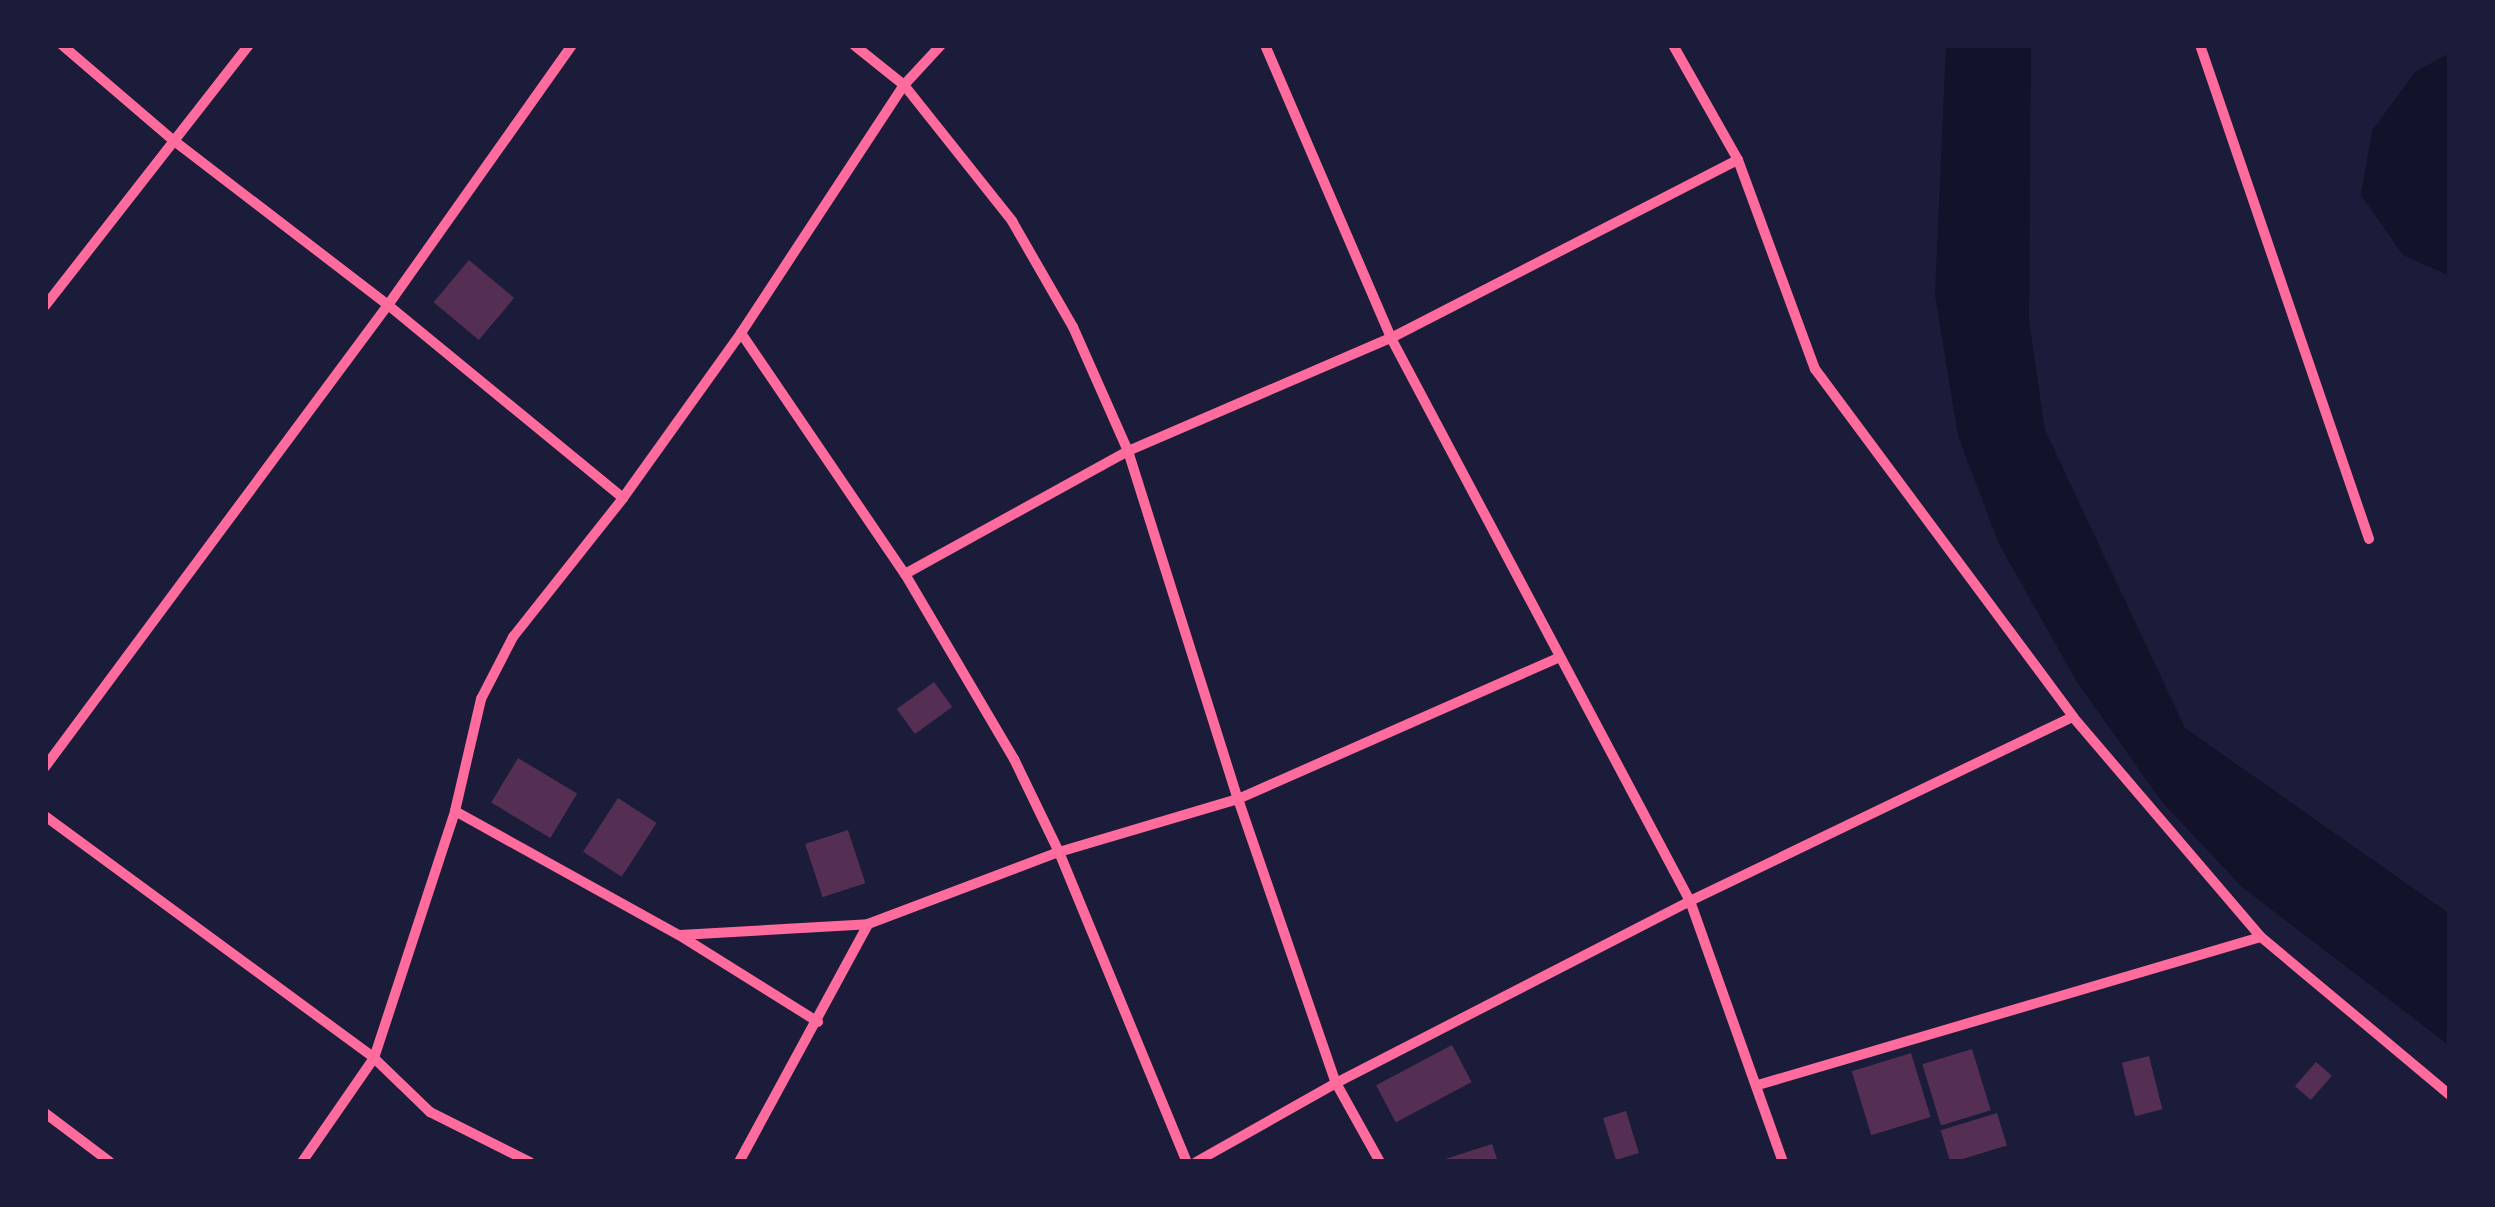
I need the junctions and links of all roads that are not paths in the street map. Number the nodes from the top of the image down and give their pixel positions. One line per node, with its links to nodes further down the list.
1 (62, 45): 10 (street)
2 (249, 45): 10 (street)
3 (572, 45): 12 (street)
4 (854, 45): 9 (street)
5 (941, 45): 9 (street)
6 (1265, 45): 15 (street)
7 (1673, 45): 11 (street)
8 (2200, 45): 18 (street)
9 (904, 85): 14 (street); 16 (street)
10 (173, 140): 12 (street); 13 (street)
11 (1738, 160): 15 (street); 21 (street)
12 (388, 305): 17 (street); 22 (street)
13 (45, 306)
14 (742, 333): 17 (street); 19 (street)
15 (1392, 338): 16 (street); 20 (street)
16 (1128, 450): 19 (street); 23 (street)
17 (623, 498): 24 (street)
18 (2368, 539)
19 (906, 574): 26 (street)
20 (1560, 657): 23 (street); 27 (street)
21 (2073, 718): 27 (street); 30 (street)
22 (45, 767)
23 (1238, 799): 26 (street); 33 (street)
24 (455, 810): 29 (street); 32 (street)
25 (45, 816): 32 (street)
26 (1058, 852): 28 (street); 41 (street)
27 (1690, 901): 33 (street); 34 (street)
28 (868, 924): 29 (street); 31 (street)
29 (679, 935): 31 (street)
30 (2261, 937): 34 (street); 35 (street)
31 (818, 1022): 40 (street)
32 (374, 1058): 38 (street); 39 (street)
33 (1336, 1082): 42 (street); 43 (street)
34 (1758, 1085): 44 (street)
35 (2450, 1095)
36 (45, 1113): 37 (street)
37 (110, 1162)
38 (302, 1162)
39 (530, 1162)
40 (739, 1162)
41 (1187, 1162)
42 (1196, 1162)
43 (1380, 1162)
44 (1784, 1162)

